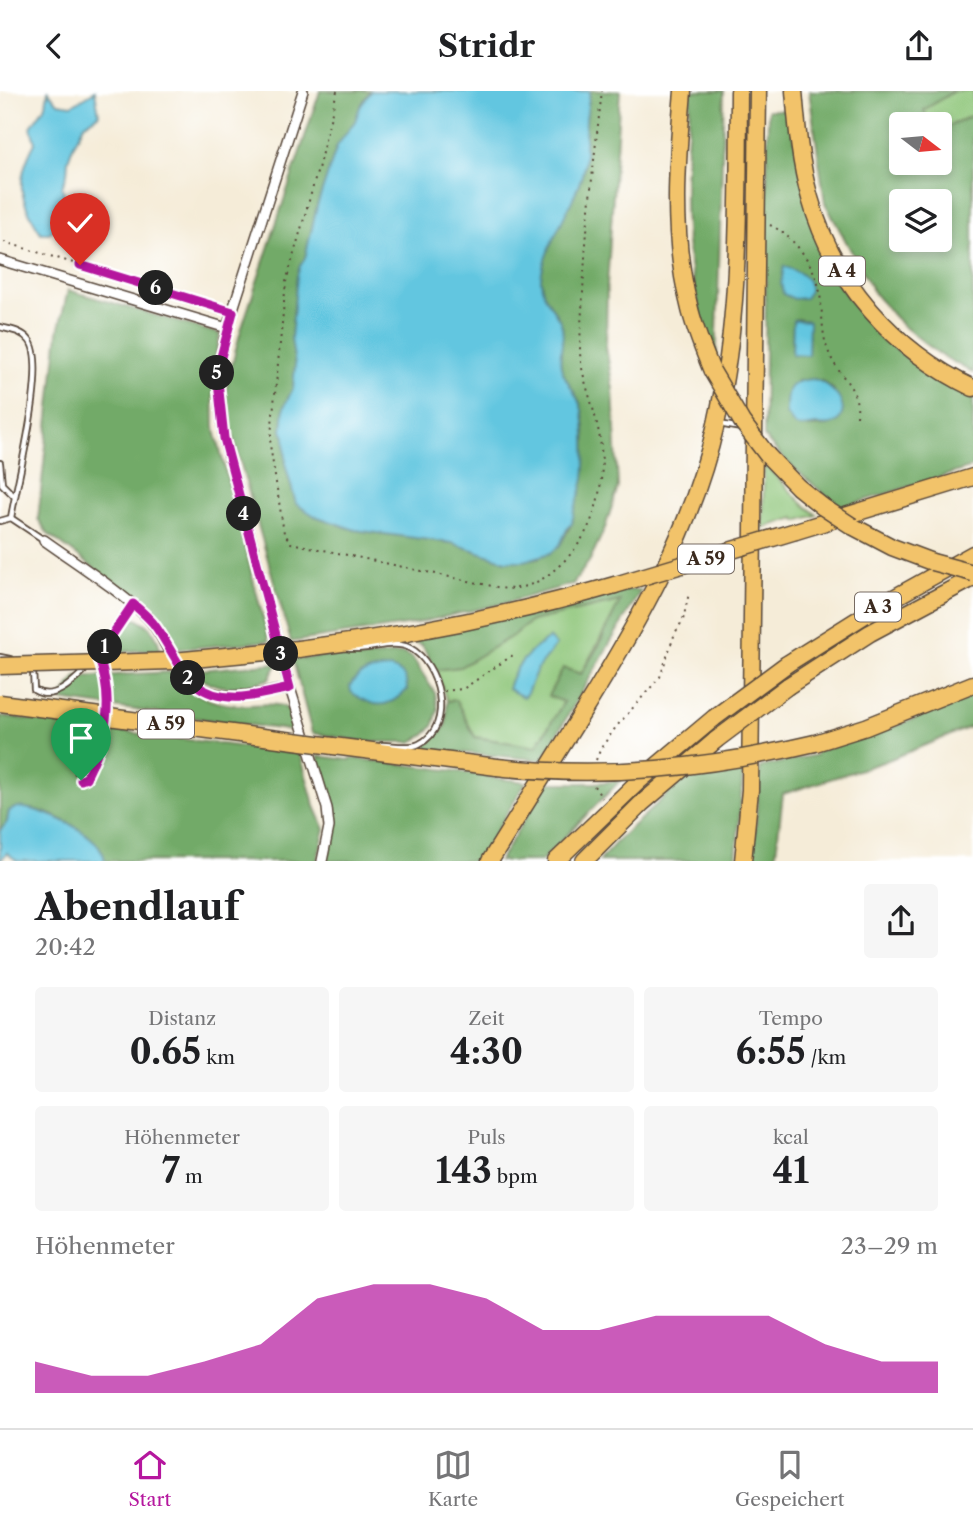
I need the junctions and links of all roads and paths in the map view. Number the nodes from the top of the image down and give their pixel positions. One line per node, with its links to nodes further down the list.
1 (303, 91): 11 (street)
2 (337, 91): 3 (path)
3 (602, 91)
4 (683, 91): 25 (highway, bridge)
5 (739, 91): 16 (highway)
6 (758, 91): 8 (highway)
7 (794, 91): 14 (highway, A 4)
8 (756, 219): 15 (path); 17 (highway)
9 (4, 242): 11 (path)
10 (0, 260): 13 (street)
11 (233, 312): 13 (street)
12 (0, 327): 20 (lane)
13 (228, 328): 35 (street)
14 (973, 388)
15 (857, 416)
16 (717, 423): 17 (lane); 46 (highway)
17 (756, 431): 49 (highway)
18 (0, 463): 20 (lane)
19 (973, 477): 29 (highway, A 59, bridge)
20 (14, 496): 21 (lane)
21 (11, 518): 22 (lane); 23 (lane)
22 (0, 521)
23 (44, 540): 28 (street)
24 (973, 554): 44 (highway, A 3, bridge)
25 (973, 573)
26 (973, 578): 48 (highway, A 3, bridge)
27 (689, 593): 41 (path)
28 (133, 604): 31 (path); 35 (street)
29 (331, 645): 33 (highway, A 59, bridge); 36 (lane)
30 (516, 653): 36 (path)
31 (98, 656): 32 (lane); 38 (path)
32 (0, 657)
33 (0, 666)
34 (973, 684): 40 (highway, A 59, bridge)
35 (290, 688): 45 (street)
36 (440, 692): 40 (lane)
37 (0, 703): 40 (highway, A 59, bridge)
38 (108, 705)
39 (105, 725): 42 (path)
40 (373, 750)
41 (595, 765)
42 (74, 773)
43 (593, 780): 44 (path)
44 (610, 807): 47 (highway, A 3)
45 (322, 861)
46 (490, 861)
47 (556, 861)
48 (584, 861)
49 (743, 861)

